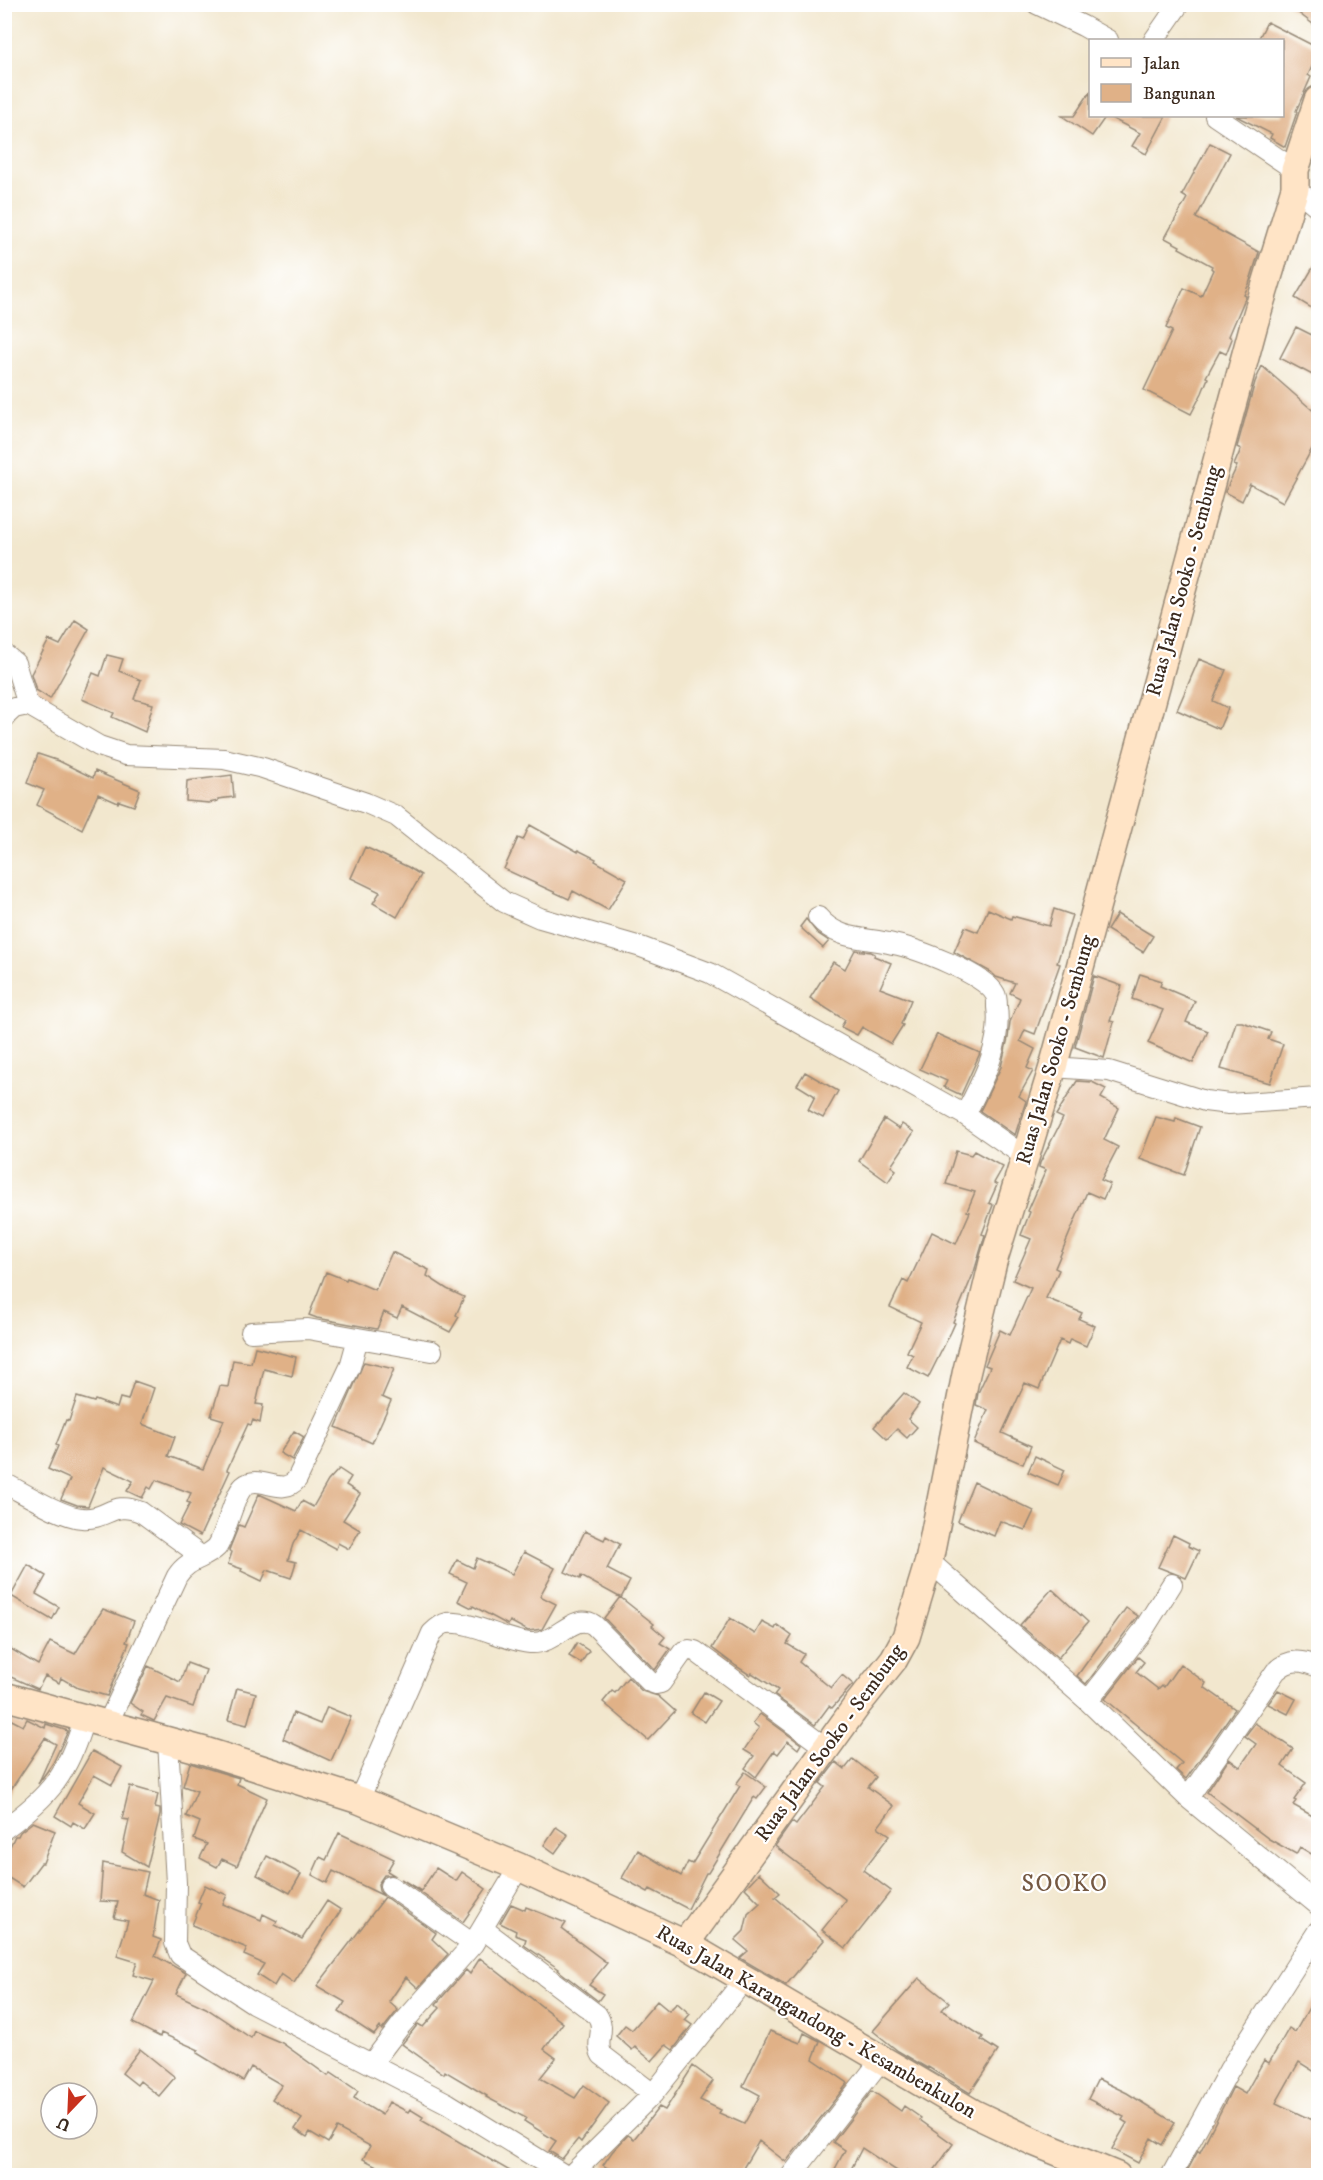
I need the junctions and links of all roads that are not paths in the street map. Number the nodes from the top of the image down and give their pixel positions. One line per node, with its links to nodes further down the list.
1 (1037, 4): 3 (street)
2 (1179, 4): 4 (street)
3 (1105, 39)
4 (1155, 39)
5 (1318, 100): 7 (main road, Ruas Jalan Sooko - Sembung)
6 (1216, 117): 7 (street)
7 (1295, 179): 8 (street); 13 (main road, Ruas Jalan Sooko - Sembung)
8 (1318, 207)
9 (4, 654): 10 (street)
10 (28, 705): 11 (street); 15 (street)
11 (4, 717)
12 (818, 917): 15 (street)
13 (1053, 1067): 14 (street); 16 (main road, Ruas Jalan Sooko - Sembung)
14 (1318, 1098)
15 (965, 1115): 16 (street)
16 (1026, 1158): 22 (main road, Ruas Jalan Sooko - Sembung)
17 (251, 1332): 18 (street)
18 (358, 1338): 19 (street); 21 (street)
19 (432, 1351)
20 (4, 1483): 21 (street)
21 (201, 1556): 27 (street)
22 (929, 1561): 26 (street); 29 (main road, Ruas Jalan Sooko - Sembung)
23 (1173, 1584): 26 (street)
24 (1318, 1667): 30 (street)
25 (4, 1696): 27 (main road, Ruas Jalan Karangandong - Kesambenkulon)
26 (1088, 1701): 30 (street)
27 (96, 1722): 28 (main road, Ruas Jalan Karangandong - Kesambenkulon); 32 (street)
28 (168, 1741): 31 (main road, Ruas Jalan Karangandong - Kesambenkulon); 41 (street)
29 (826, 1748): 31 (street); 38 (main road, Ruas Jalan Sooko - Sembung)
30 (1188, 1798): 35 (street)
31 (359, 1800): 33 (main road, Ruas Jalan Karangandong - Kesambenkulon)
32 (4, 1829)
33 (519, 1867): 37 (street); 38 (main road, Ruas Jalan Karangandong - Kesambenkulon)
34 (390, 1886): 37 (street)
35 (1318, 1905)
36 (1318, 1931): 46 (street)
37 (478, 1937): 41 (street); 42 (street)
38 (685, 1944): 39 (main road, Ruas Jalan Karangandong - Kesambenkulon)
39 (745, 1979): 40 (main road, Ruas Jalan Karangandong - Kesambenkulon); 42 (street)
40 (881, 2060): 44 (street); 45 (main road, Ruas Jalan Karangandong - Kesambenkulon)
41 (372, 2063): 43 (street)
42 (653, 2094): 43 (street)
43 (568, 2175)
44 (791, 2175)
45 (1117, 2175)
46 (1171, 2175)

